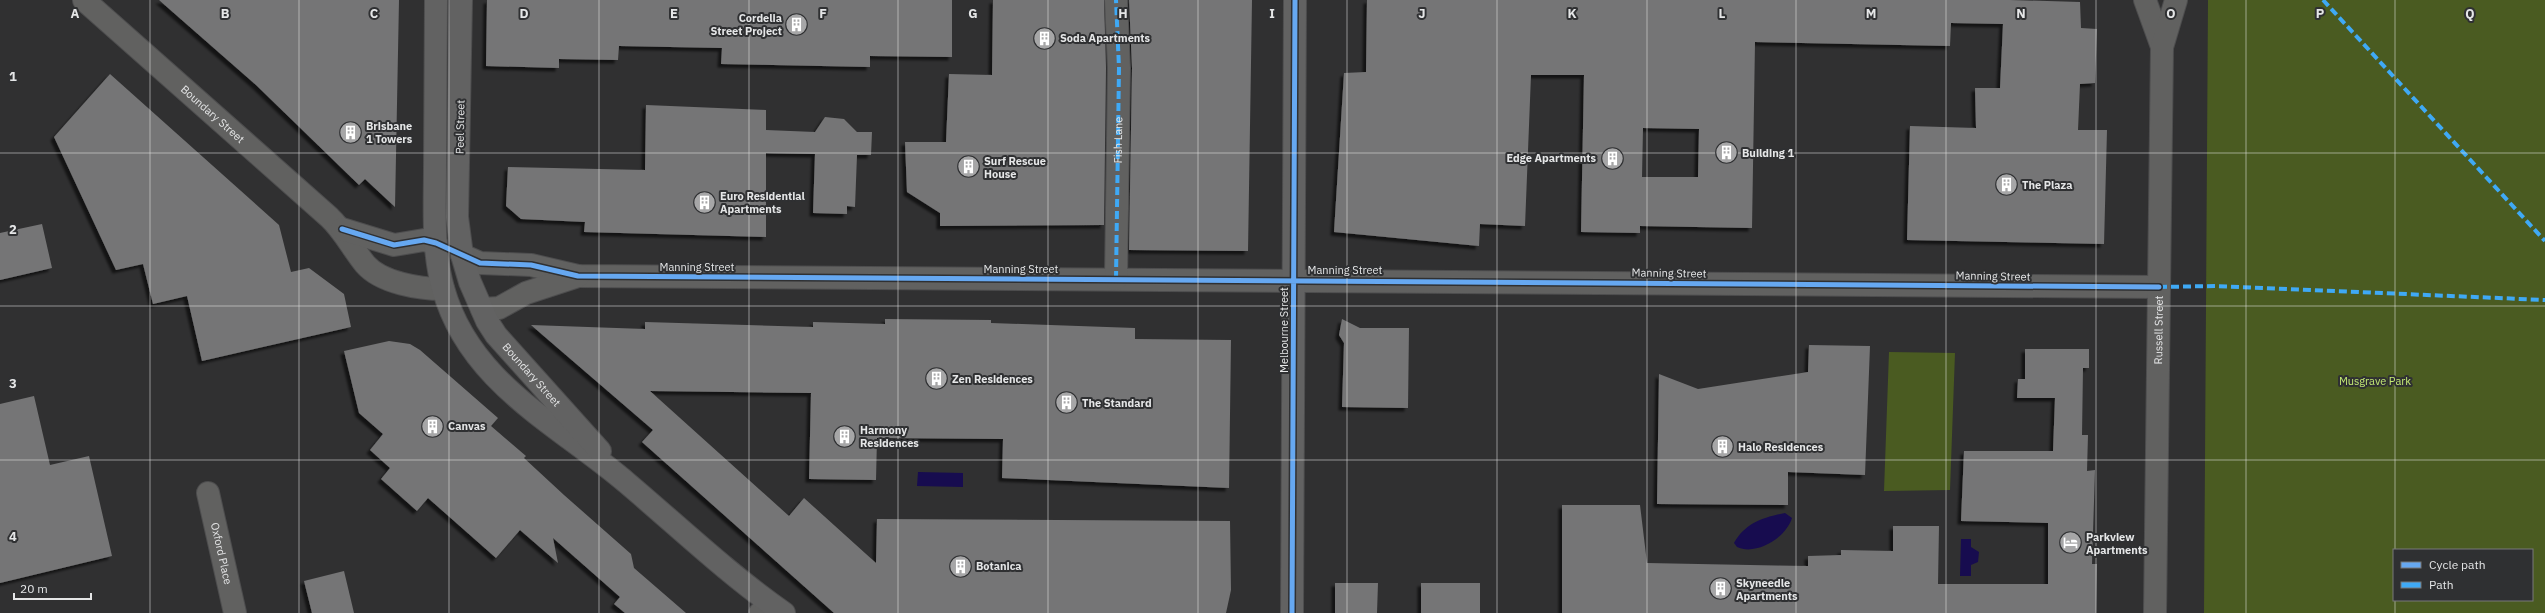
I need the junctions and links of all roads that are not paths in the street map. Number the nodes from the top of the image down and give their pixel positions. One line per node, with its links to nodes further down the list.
1 (84, 0): 9 (street, Boundary Street)
2 (436, 0): 10 (street)
3 (461, 0): 11 (street, Peel Street)
4 (1116, 0): 13 (street, Fish Lane)
5 (1295, 0): 14 (street, Melbourne Street)
6 (2145, 0): 8 (street, Russell Street)
7 (2176, 0): 8 (street, Russell Street)
8 (2162, 47): 15 (street, Russell Street)
9 (342, 229): 10 (street, Boundary Street); 16 (street, Boundary Street)
10 (436, 243): 11 (street); 16 (street, Boundary Street)
11 (462, 255): 12 (street, Manning Street); 17 (street, Boundary Street)
12 (578, 276): 13 (street, Manning Street); 17 (street, Manning Street)
13 (1116, 280): 14 (street, Manning Street)
14 (1294, 281): 15 (street, Manning Street); 24 (street, Melbourne Street)
15 (2159, 287): 25 (street, Russell Street)
16 (443, 289): 17 (street); 18 (street, Boundary Street)
17 (482, 309): 18 (street, Boundary Street)
18 (626, 481): 20 (street, Boundary Street)
19 (208, 493): 22 (street, Oxford Place)
20 (739, 581): 21 (street, Boundary Street); 23 (street, Boundary Street)
21 (761, 612)
22 (235, 613)
23 (784, 613)
24 (1292, 613)
25 (2155, 613)

